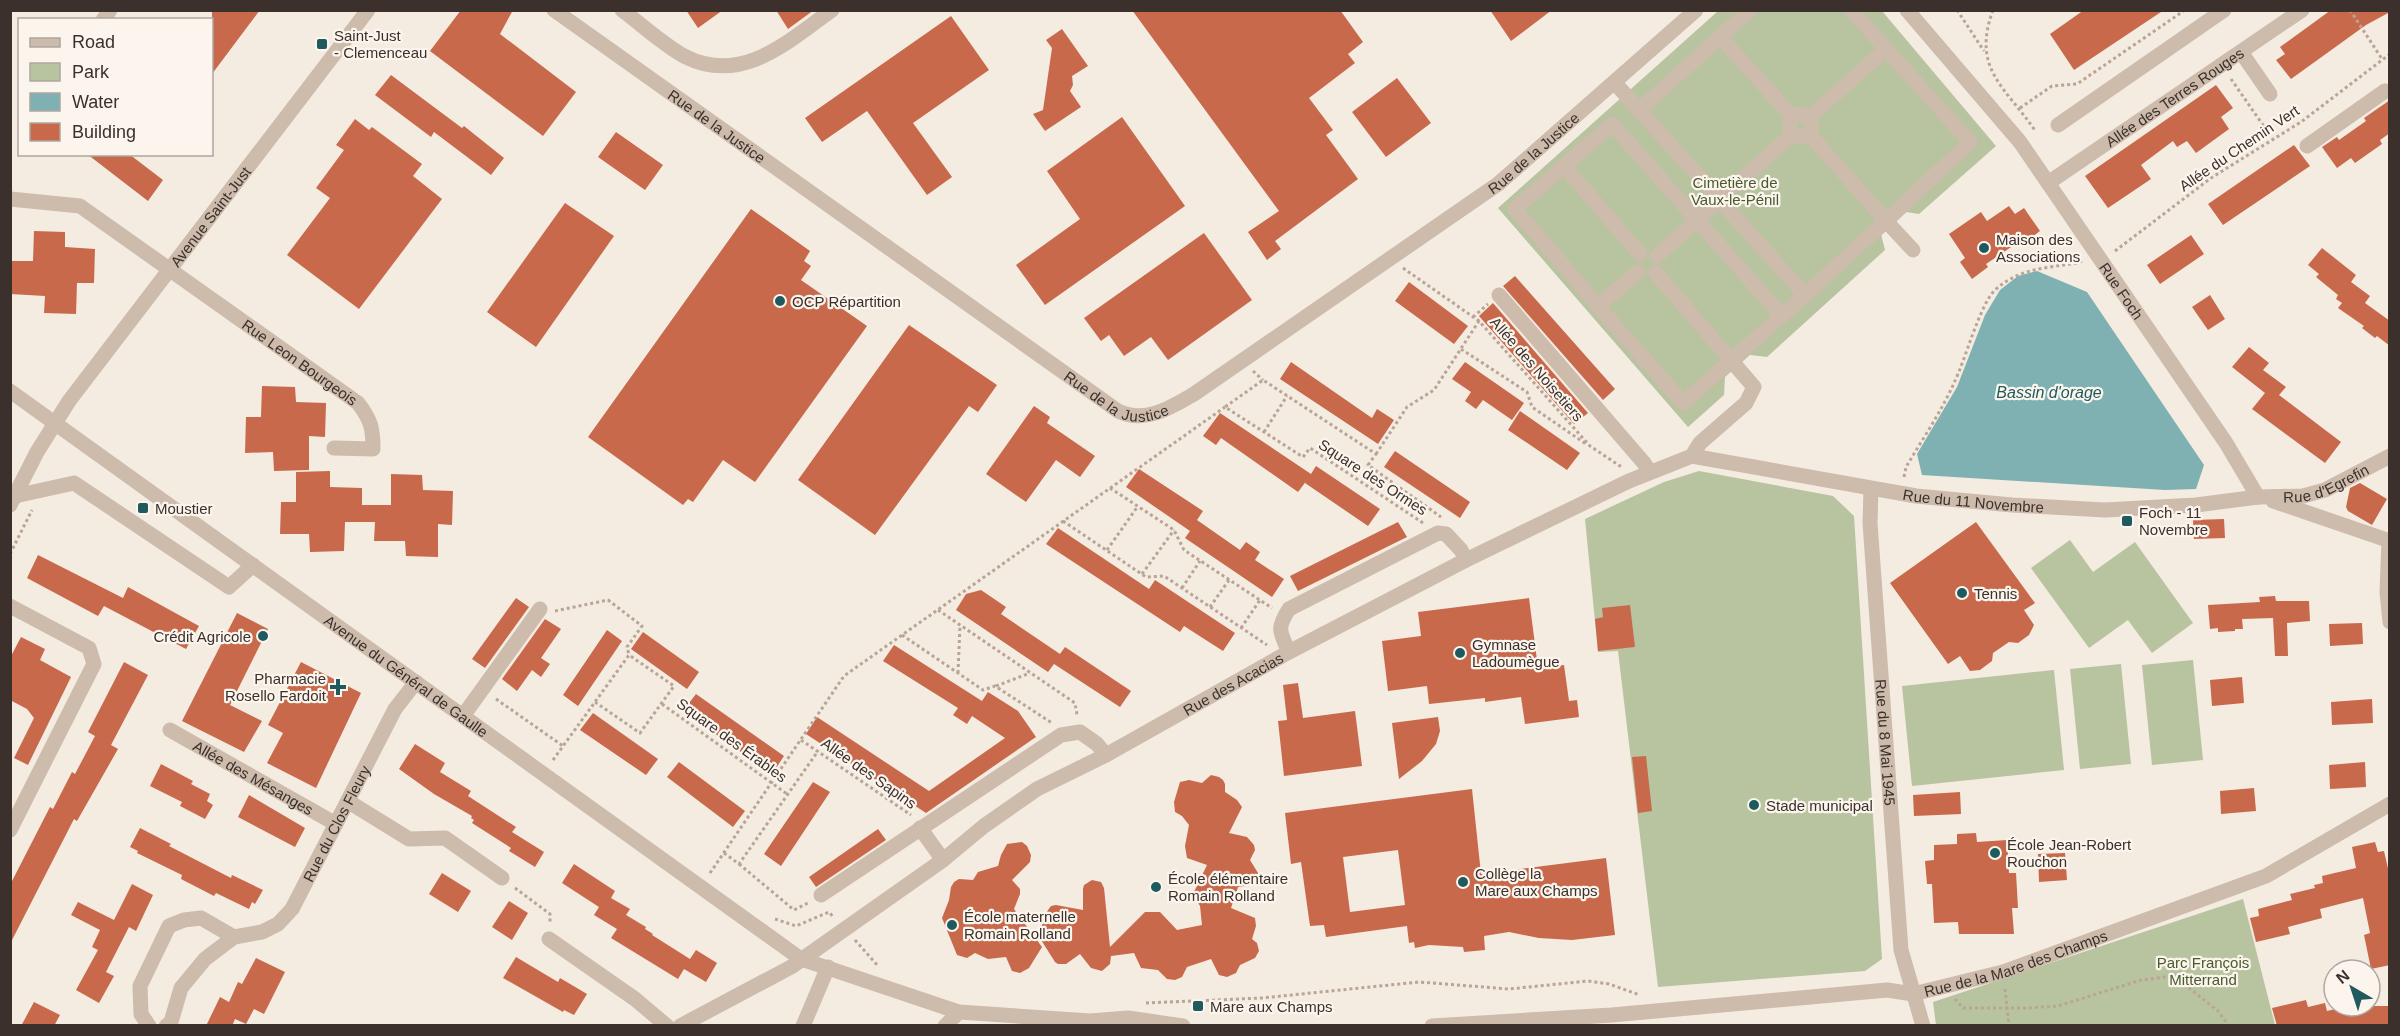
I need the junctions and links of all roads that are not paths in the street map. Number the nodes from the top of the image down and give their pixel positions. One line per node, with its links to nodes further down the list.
1 (368, 10): 33 (street, Avenue Saint-Just)
2 (554, 10): 14 (street, Rue de la Justice)
3 (622, 10): 4 (street)
4 (832, 10)
5 (1696, 10): 14 (street, Rue de la Justice)
6 (1750, 10): 11 (street)
7 (1851, 10): 12 (street)
8 (1907, 10): 25 (street, Rue Foch)
9 (2224, 10): 20 (street)
10 (2302, 10): 13 (street, Allée des Terres Rouges)
11 (1720, 37): 17 (street); 18 (street)
12 (1886, 49): 19 (street); 29 (street)
13 (2241, 52): 16 (street); 25 (street, Allée des Terres Rouges)
14 (1615, 83): 17 (street)
15 (2385, 91): 23 (street)
16 (2270, 94)
17 (1639, 110): 27 (street)
18 (1790, 114): 19 (street); 21 (street)
19 (1811, 116): 22 (street)
20 (2058, 125)
21 (1790, 136): 22 (street); 27 (street)
22 (1811, 136): 29 (street)
23 (2307, 146)
24 (1564, 166): 28 (street); 31 (street); 38 (street)
25 (2048, 183): 48 (street, Rue Foch)
26 (10, 199): 33 (street)
27 (1720, 200): 28 (street); 37 (street)
28 (1697, 220): 32 (street); 39 (street)
29 (1886, 220): 30 (street); 37 (street)
30 (1913, 250)
31 (1640, 254): 32 (street); 34 (street)
32 (1657, 256): 35 (street)
33 (169, 269): 42 (street, Avenue Saint-Just); 43 (street, Rue Leon Bourgeois)
34 (1638, 272): 35 (street); 38 (street)
35 (1656, 273): 40 (street)
36 (1498, 295): 46 (street)
37 (1805, 295): 39 (street)
38 (1598, 306): 40 (street)
39 (1781, 315): 40 (street)
40 (1731, 358): 44 (street)
41 (10, 392): 42 (street, Avenue du Général de Gaulle)
42 (55, 424): 49 (street, Avenue Saint-Just); 52 (street, Avenue du Général de Gaulle)
43 (334, 448)
44 (1692, 456): 46 (street, Rue des Acacias); 47 (street, Rue du 11 Novembre)
45 (2390, 456): 48 (street, Rue d'Egrefin)
46 (1650, 472): 51 (street, Rue des Acacias)
47 (1871, 489): 48 (street, Rue du 11 Novembre); 73 (street, Rue du 8 Mai 1945)
48 (2258, 496): 50 (street)
49 (13, 501): 52 (street)
50 (2389, 541): 55 (street)
51 (1466, 560): 56 (street, Rue des Acacias); 56 (street)
52 (253, 565): 57 (street, Avenue du Général de Gaulle)
53 (10, 606): 65 (street)
54 (540, 609): 58 (street)
55 (2390, 622)
56 (1290, 652): 60 (street, Rue des Acacias)
57 (416, 682): 58 (street, Avenue du Général de Gaulle); 61 (street, Rue du Clos Fleury)
58 (463, 716): 71 (street, Avenue du Général de Gaulle)
59 (170, 730): 63 (street, Allée des Mésanges)
60 (1106, 754): 64 (street); 66 (street, Rue des Acacias)
61 (349, 802): 63 (street, Rue du Clos Fleury); 67 (street)
62 (2390, 804): 73 (street, Rue de la Mare des Champs)
63 (336, 824): 69 (street, Rue du Clos Fleury)
64 (920, 828): 66 (street); 68 (street)
65 (10, 830)
66 (943, 860): 71 (street, Rue des Acacias)
67 (502, 878)
68 (821, 895)
69 (234, 937): 76 (street); 77 (street, Rue du Clos Fleury)
70 (549, 939): 78 (street)
71 (801, 959): 72 (street); 79 (street, Rue des Acacias)
72 (828, 967): 74 (street); 80 (street)
73 (1913, 994): 75 (street, Rue de la Mare des Champs); 84 (street, Rue du 8 Mai 1945)
74 (959, 1012): 81 (street); 82 (street)
75 (1526, 1022): 83 (street, Rue de la Mare des Champs)
76 (149, 1026)
77 (166, 1026)
78 (667, 1026)
79 (680, 1026)
80 (803, 1026)
81 (945, 1026)
82 (1183, 1026)
83 (1432, 1026)
84 (1923, 1026)

